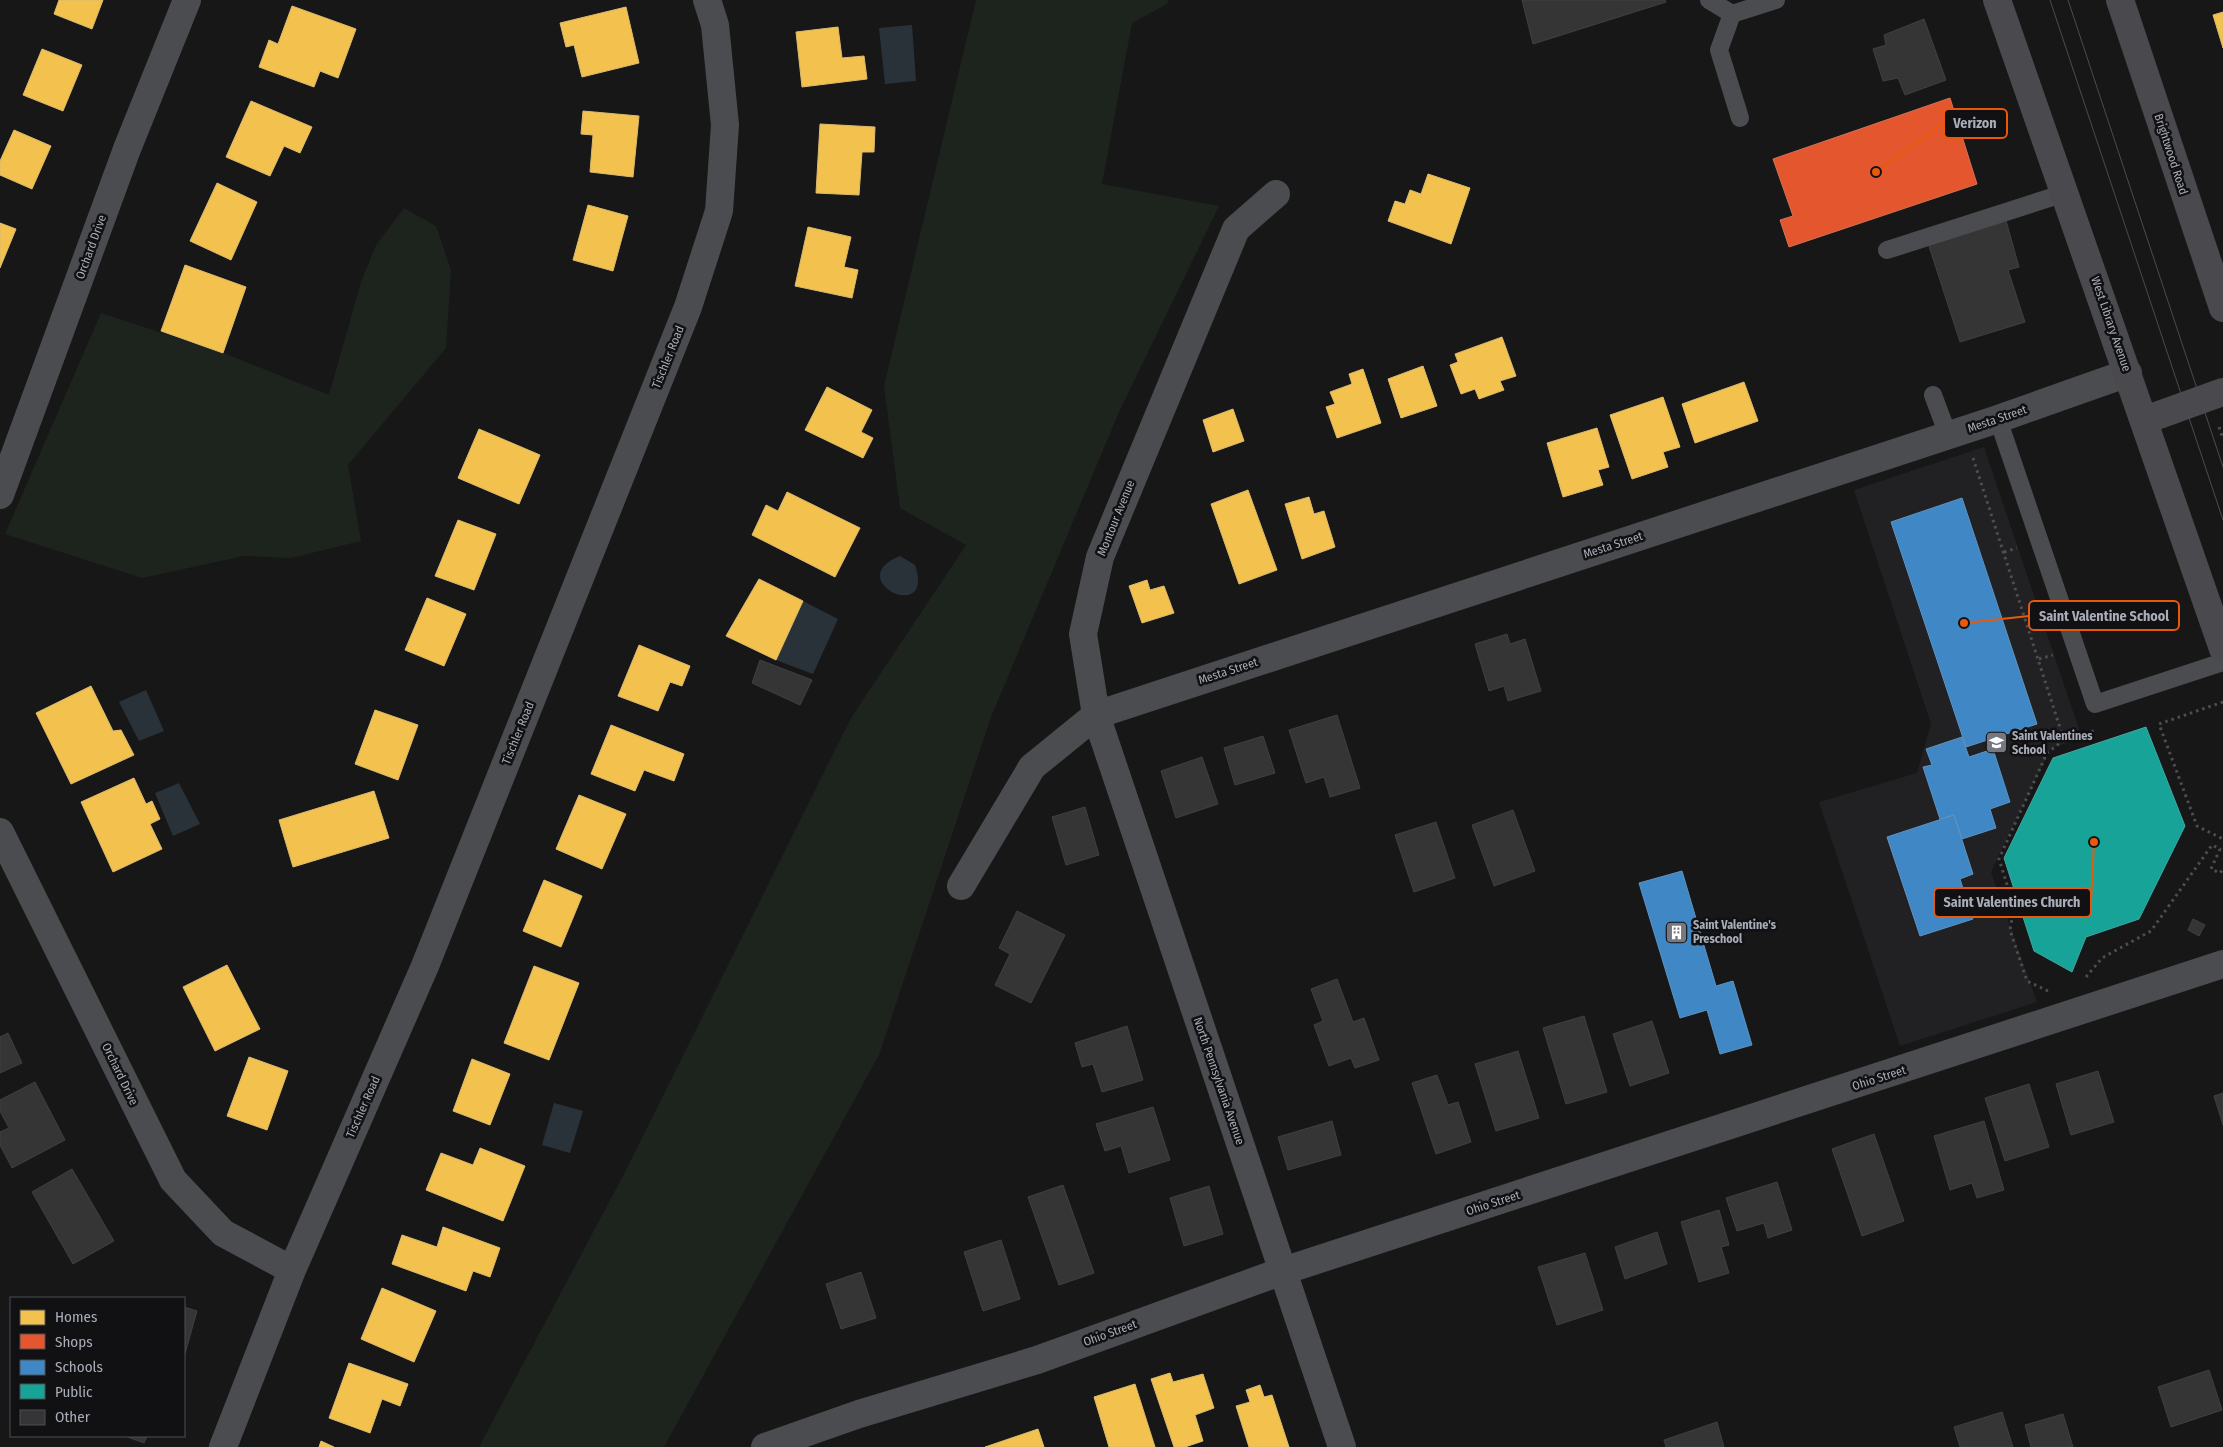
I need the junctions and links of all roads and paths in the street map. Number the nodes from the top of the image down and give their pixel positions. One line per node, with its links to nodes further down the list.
1 (187, 0): 22 (street, Orchard Drive)
2 (707, 0): 40 (street, Tischler Road)
3 (1709, 0): 7 (lane)
4 (1776, 0): 7 (lane)
5 (1997, 0): 9 (street, West Library Avenue)
6 (2120, 0): 12 (street, Brightwood Road)
7 (1732, 14): 8 (lane)
8 (1740, 118)
9 (2065, 193): 11 (lane); 13 (street, West Library Avenue)
10 (1276, 194): 30 (street, Montour Avenue)
11 (1887, 250)
12 (2223, 308)
13 (2128, 373): 16 (street, Mesta Street); 17 (street, West Library Avenue)
14 (2223, 392): 17 (street)
15 (1933, 395): 19 (lane)
16 (1998, 419): 19 (street, Mesta Street); 28 (lane)
17 (2145, 420): 25 (street, West Library Avenue)
18 (2219, 427): 20 (path)
19 (1948, 435): 30 (street, Mesta Street)
20 (2223, 439)
21 (1973, 458): 24 (path)
22 (0, 495)
23 (2014, 549): 24 (path)
24 (2004, 552): 27 (path)
25 (2223, 649)
26 (2045, 657): 27 (path)
27 (2039, 659): 32 (path)
28 (2223, 662)
29 (2223, 702): 34 (path)
30 (1096, 715): 36 (street); 41 (street, North Pennsylvania Avenue)
31 (2087, 733): 32 (path)
32 (2064, 740): 39 (path)
33 (0, 832): 40 (street, Orchard Drive)
34 (2223, 839)
35 (2223, 869): 38 (path)
36 (961, 886)
37 (2223, 964): 41 (street, Ohio Street)
38 (2084, 979)
39 (2051, 992)
40 (292, 1270): 42 (street, Tischler Road)
41 (1283, 1271): 43 (street, Ohio Street); 44 (street, North Pennsylvania Avenue)
42 (223, 1447)
43 (765, 1447)
44 (1342, 1447)

